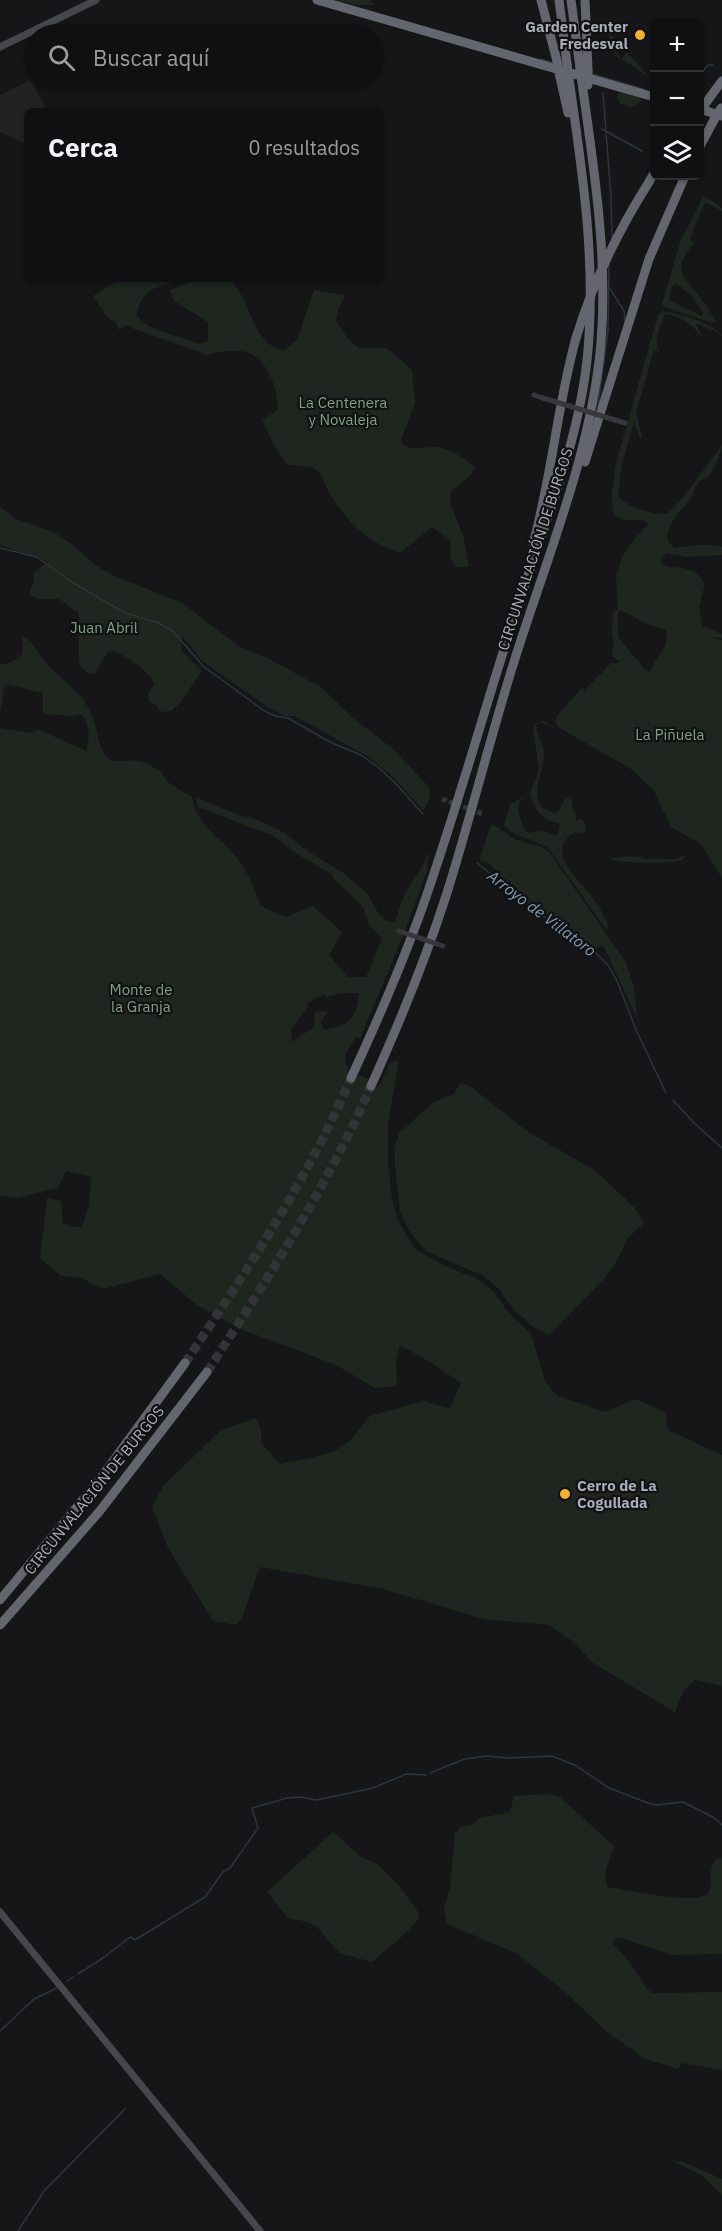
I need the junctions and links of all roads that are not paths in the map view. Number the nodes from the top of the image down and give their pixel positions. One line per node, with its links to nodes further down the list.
1 (96, 0): 7 (street)
2 (317, 0): 13 (highway)
3 (542, 0): 11 (highway, bridge)
4 (559, 0): 11 (highway, CIRCUNVALACIÓN DE BURGOS, bridge)
5 (571, 0): 10 (highway, CIRCUNVALACIÓN DE BURGOS)
6 (585, 0): 10 (highway)
7 (47, 24)
8 (24, 35): 9 (street)
9 (0, 47)
10 (584, 69): 23 (highway, CIRCUNVALACIÓN DE BURGOS, bridge)
11 (565, 78): 24 (highway, CIRCUNVALACIÓN DE BURGOS)
12 (722, 81): 14 (highway)
13 (650, 96)
14 (704, 104)
15 (722, 108): 17 (highway, bridge)
16 (704, 110): 17 (highway)
17 (718, 118): 18 (highway)
18 (704, 139)
19 (650, 180): 24 (highway, bridge)
20 (683, 180): 23 (highway)
21 (534, 395): 22 (street, bridge)
22 (625, 423)
23 (546, 568): 28 (highway, CIRCUNVALACIÓN DE BURGOS)
24 (466, 769): 27 (highway, CIRCUNVALACIÓN DE BURGOS)
25 (399, 931): 26 (street, bridge)
26 (443, 946)
27 (351, 1078)
28 (371, 1086)
29 (185, 1363): 32 (highway, CIRCUNVALACIÓN DE BURGOS)
30 (207, 1372): 31 (highway, CIRCUNVALACIÓN DE BURGOS)
31 (40, 1579): 33 (highway, CIRCUNVALACIÓN DE BURGOS); 34 (highway)
32 (0, 1600)
33 (0, 1625)
34 (0, 1630)
35 (0, 1912): 36 (street)
36 (260, 2231)

